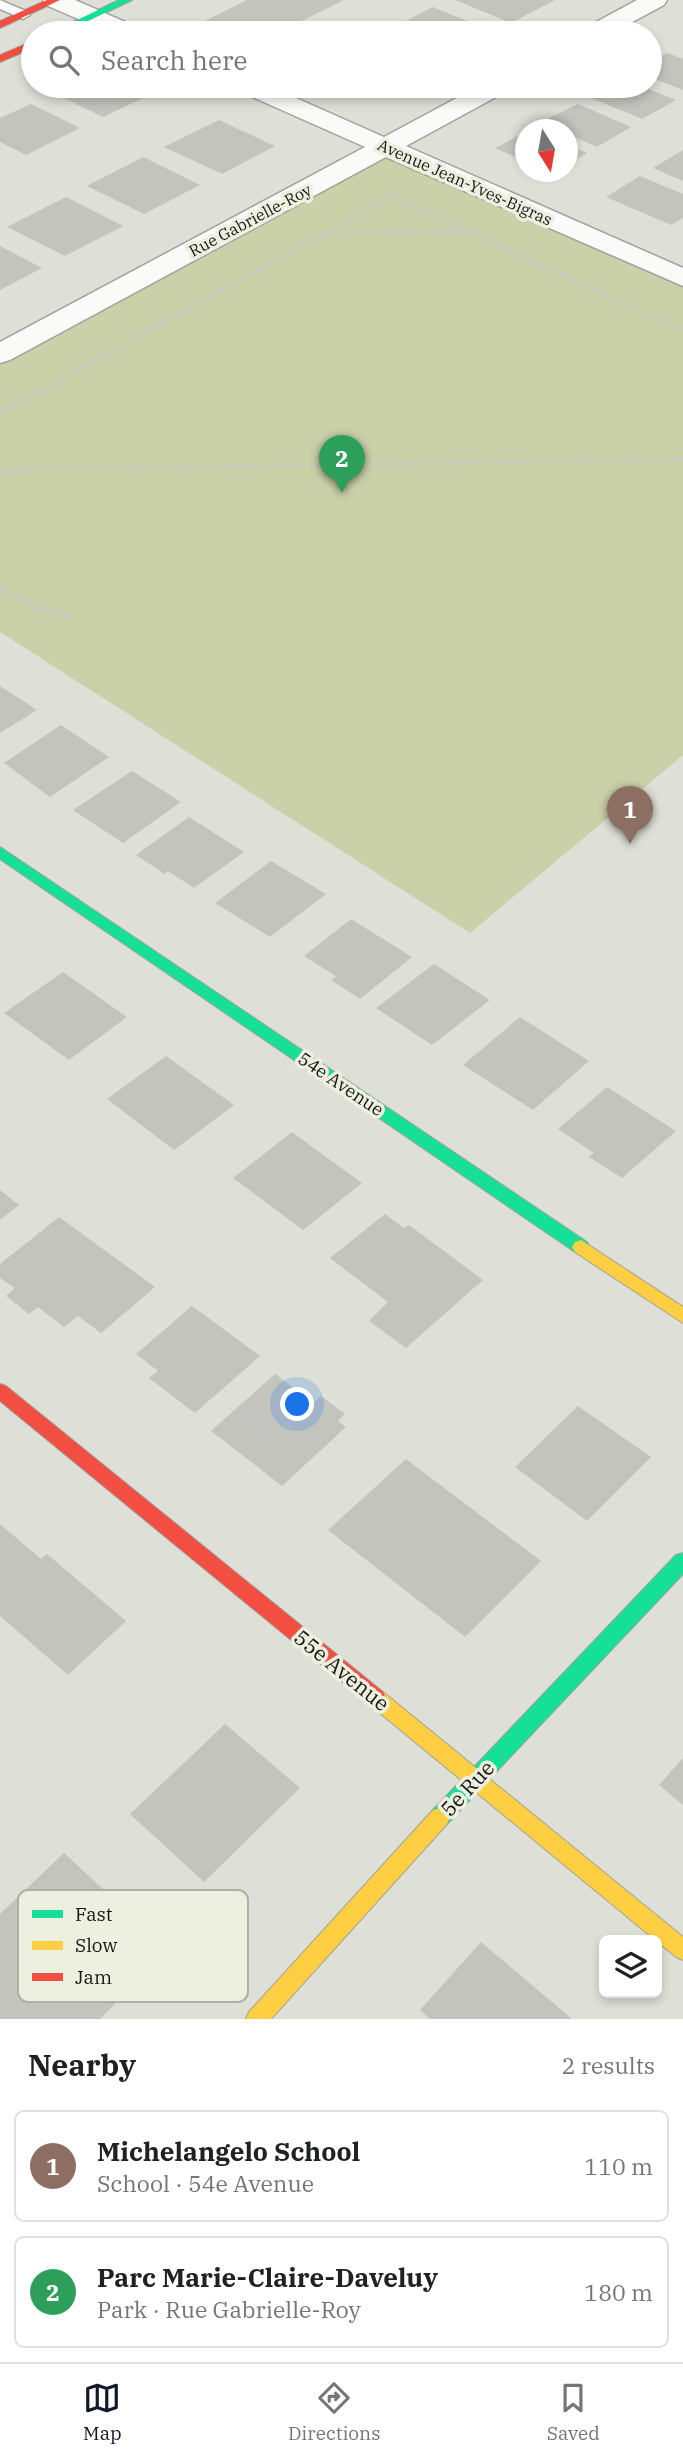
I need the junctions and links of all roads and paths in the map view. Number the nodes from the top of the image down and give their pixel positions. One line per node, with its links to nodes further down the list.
1 (55, 0): 5 (street); 6 (street)
2 (127, 0): 6 (street)
3 (655, 0): 9 (street)
4 (0, 4): 5 (lane)
5 (23, 15): 10 (street)
6 (93, 16): 7 (street); 8 (street)
7 (82, 21)
8 (104, 21)
9 (616, 21)
10 (0, 25)
11 (21, 49): 12 (street)
12 (0, 59)
13 (275, 98): 15 (street, Avenue Jean-Yves-Bigras)
14 (476, 98): 15 (street, Rue Gabrielle-Roy)
15 (386, 147): 16 (path); 19 (street, Avenue Jean-Yves-Bigras); 21 (street, Rue Gabrielle-Roy)
16 (391, 196): 17 (path); 18 (path)
17 (471, 233): 18 (path); 20 (path)
18 (320, 236): 22 (path)
19 (683, 278)
20 (683, 330)
21 (0, 354)
22 (0, 413)
23 (683, 459): 24 (path)
24 (0, 470)
25 (0, 587): 26 (path)
26 (75, 618)
27 (0, 852): 28 (street, 54e Avenue)
28 (683, 1316)
29 (0, 1391): 31 (street, 55e Avenue)
30 (683, 1561): 31 (street, 5e Rue)
31 (475, 1778): 32 (street, 55e Avenue); 33 (street, 5e Rue)
32 (683, 1950)
33 (257, 2019)

